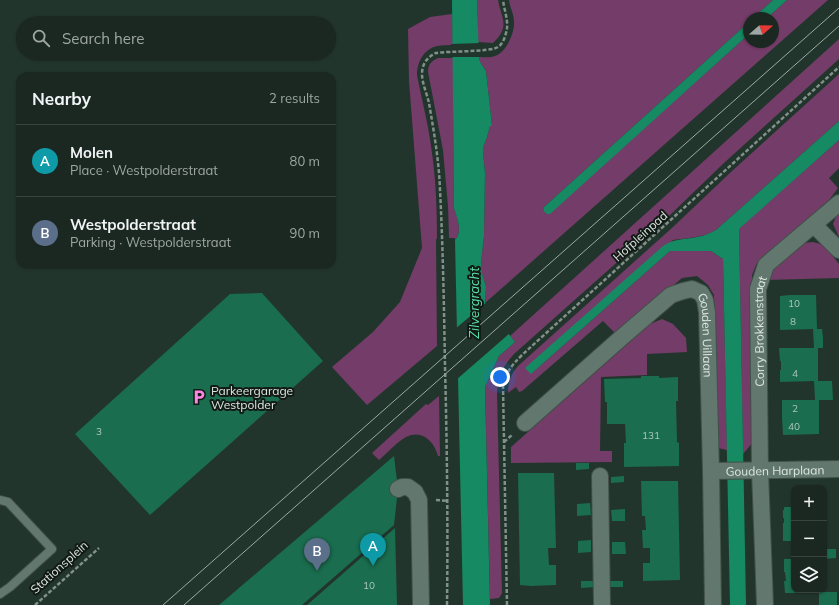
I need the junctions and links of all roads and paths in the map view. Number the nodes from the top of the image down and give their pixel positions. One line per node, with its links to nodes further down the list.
1 (503, 0): 17 (path)
2 (839, 67): 18 (path, Hofpleinpad)
3 (839, 203): 4 (street, Corry Brokkenstraat)
4 (814, 225): 5 (street); 8 (street, Corry Brokkenstraat)
5 (839, 250)
6 (525, 423): 9 (street, Gouden Uillaan)
7 (839, 469): 8 (street, Gouden Harplaan)
8 (754, 470): 9 (street, Gouden Harplaan); 21 (street, Corry Brokkenstraat)
9 (717, 471): 20 (street, Gouden Uillaan)
10 (600, 476): 19 (street)
11 (398, 489): 16 (street)
12 (0, 500): 14 (lane, Stationsplein)
13 (99, 548): 15 (path, Stationsplein)
14 (0, 594)
15 (35, 605)
16 (421, 605)
17 (447, 605)
18 (507, 605)
19 (602, 605)
20 (713, 605)
21 (766, 605)

